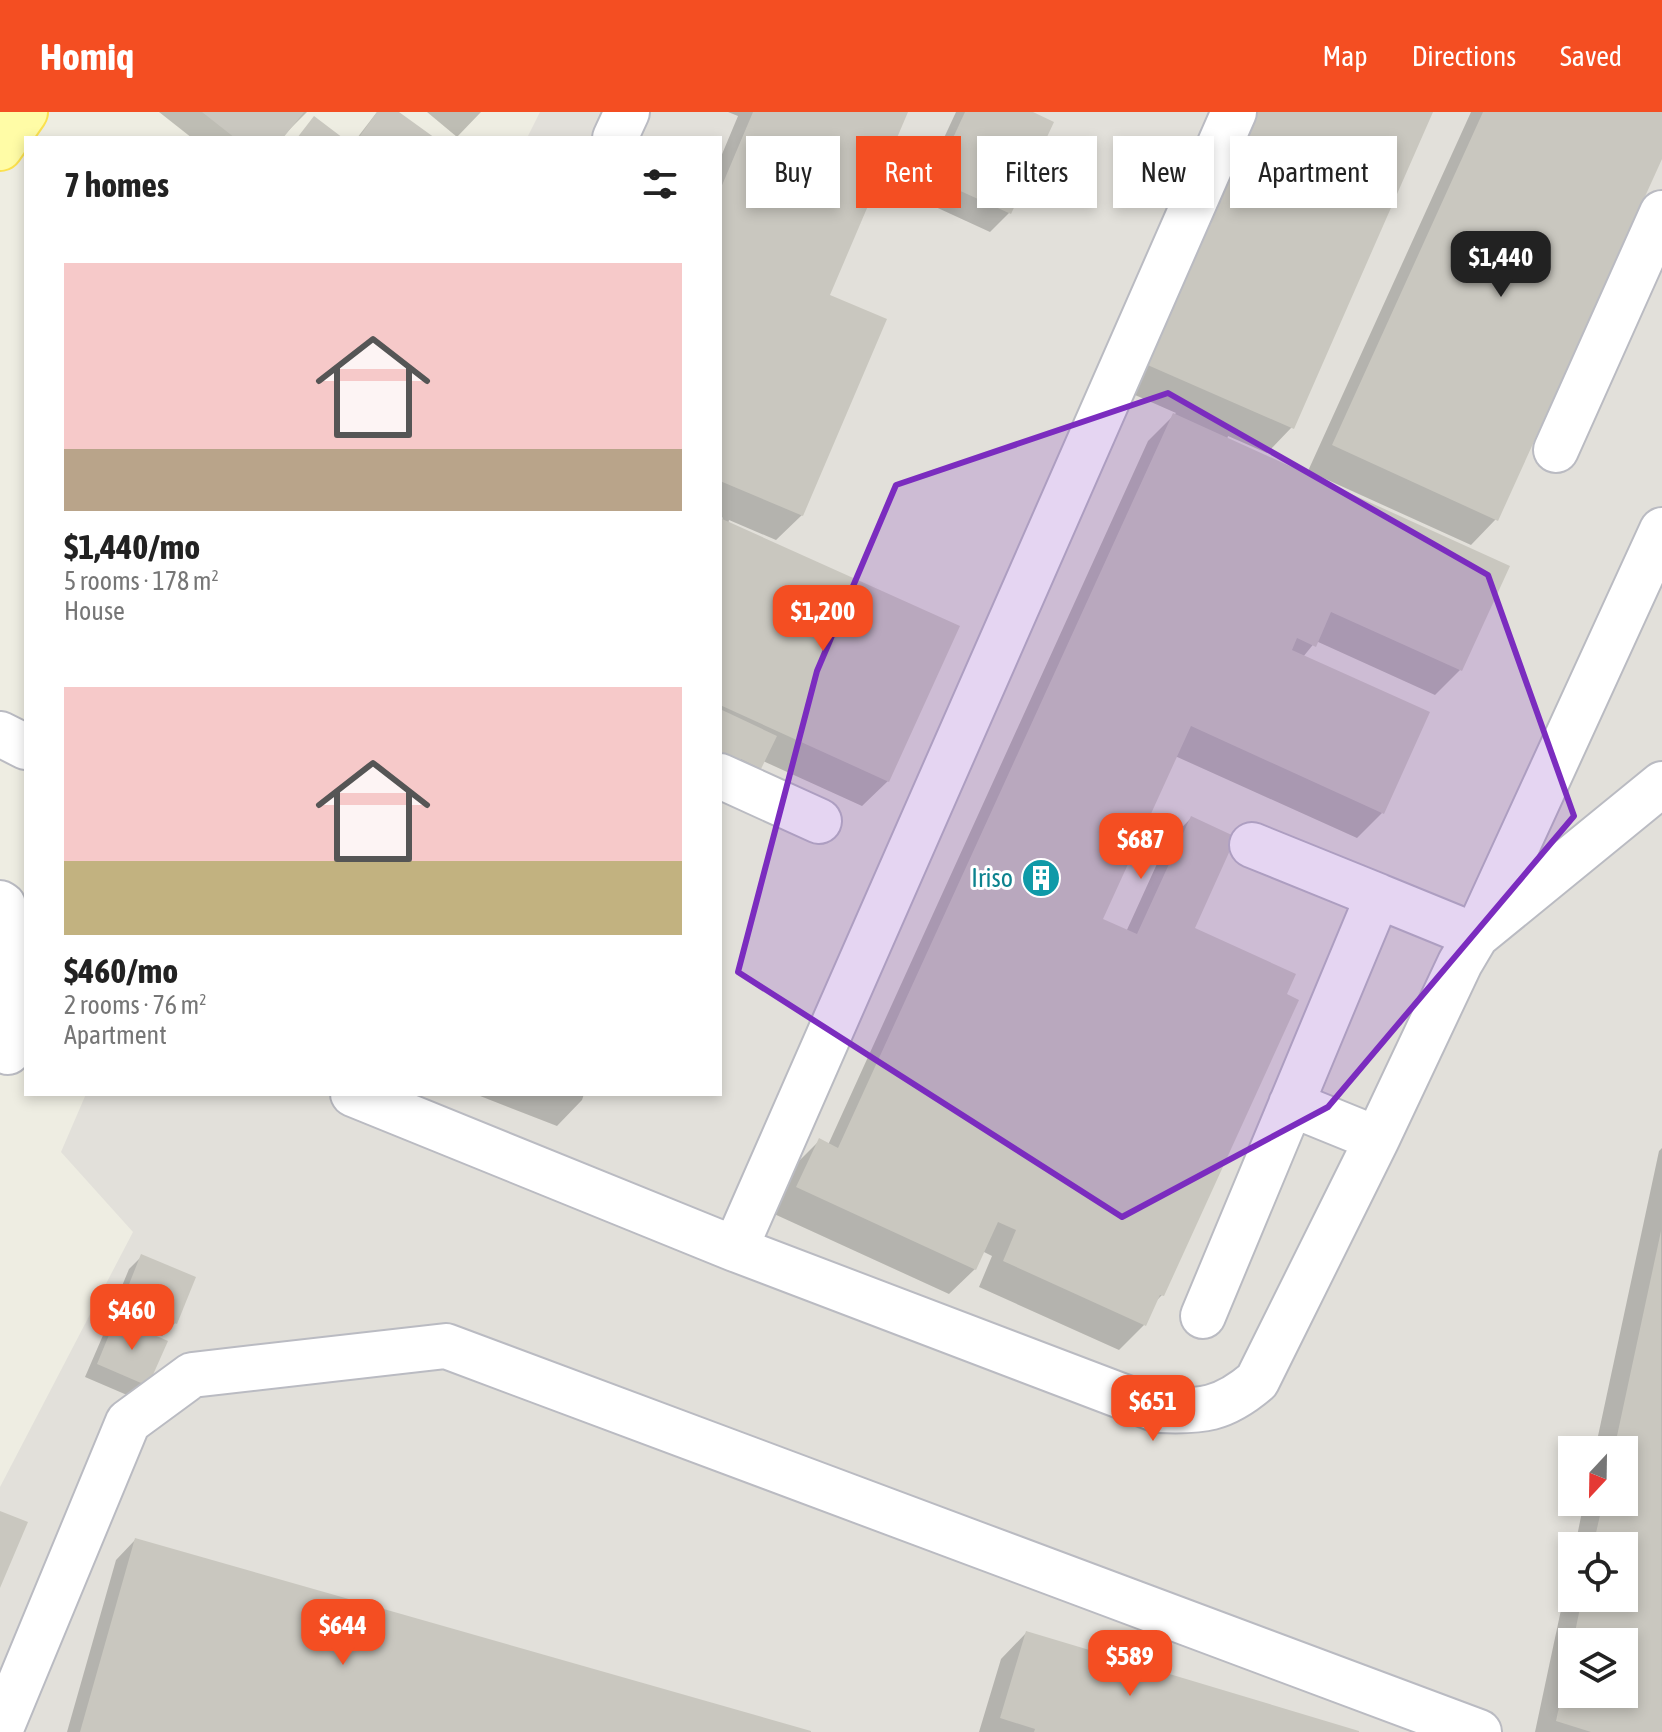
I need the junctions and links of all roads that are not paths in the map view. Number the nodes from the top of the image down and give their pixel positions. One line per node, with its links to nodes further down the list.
1 (25, 112): 5 (main road)
2 (627, 112): 4 (street)
3 (1234, 112): 22 (street)
4 (616, 136)
5 (0, 148)
6 (1660, 222): 7 (street)
7 (1556, 450)
8 (1662, 530): 17 (street)
9 (0, 734): 10 (street)
10 (24, 746)
11 (722, 777): 13 (street)
12 (1662, 784): 17 (street)
13 (819, 821)
14 (1252, 845): 15 (street)
15 (1378, 896): 17 (street); 20 (street)
16 (0, 903): 18 (street)
17 (1476, 936): 21 (street)
18 (8, 1052)
19 (358, 1096): 22 (street)
20 (1291, 1104): 21 (street); 23 (street)
21 (1377, 1139): 22 (street)
22 (735, 1249)
23 (1203, 1316)
24 (0, 1731): 25 (street)
25 (1479, 1732)

